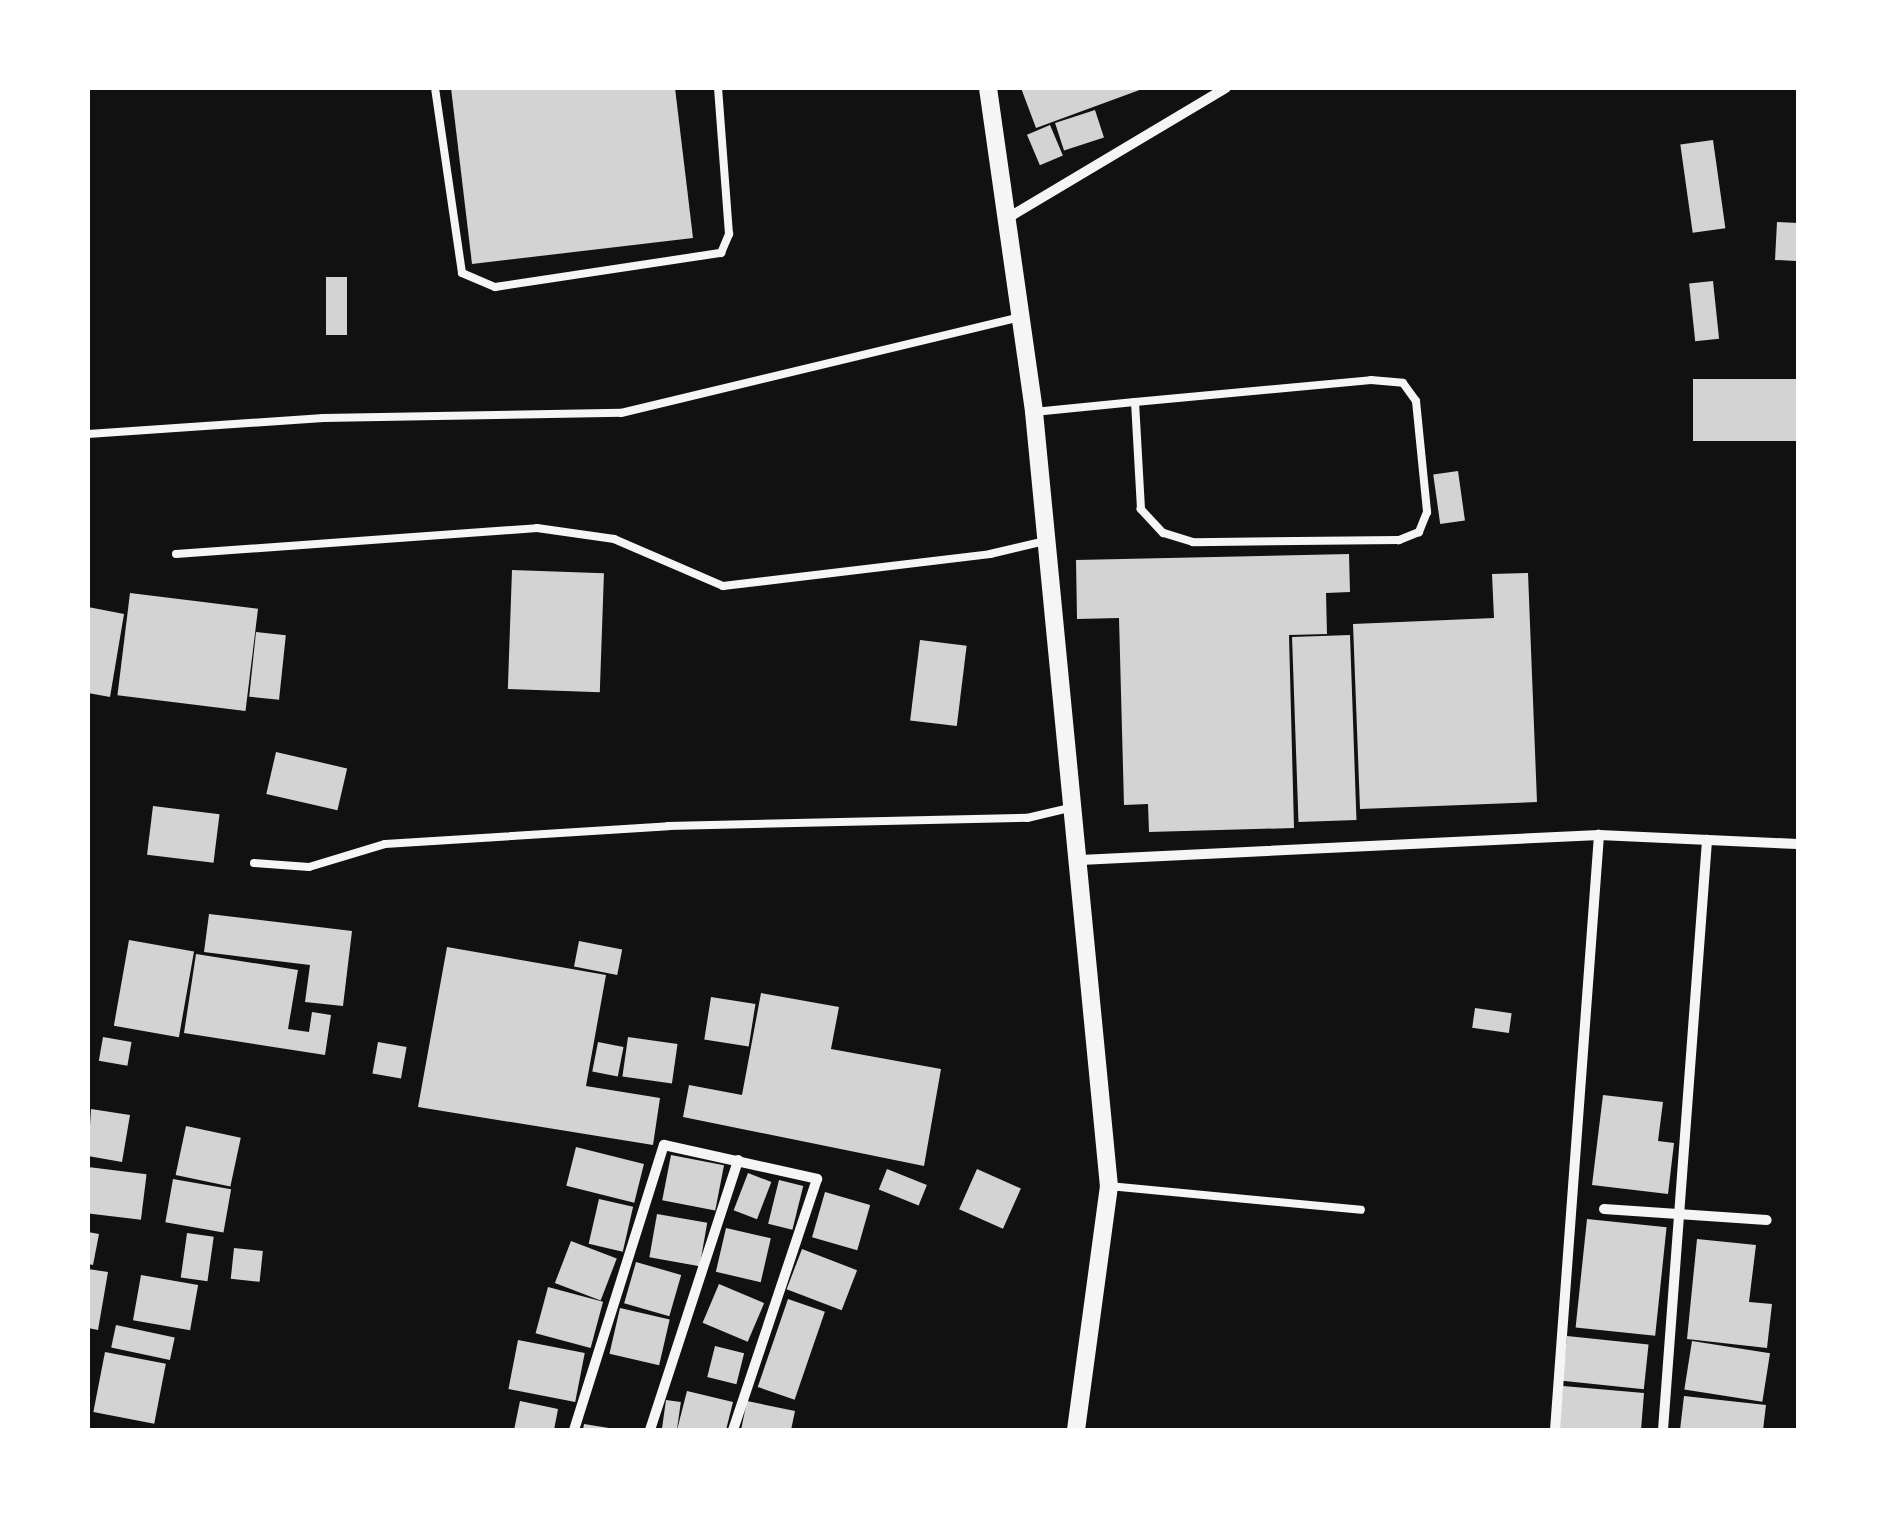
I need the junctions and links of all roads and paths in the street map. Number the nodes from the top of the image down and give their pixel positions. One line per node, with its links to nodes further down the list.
1 (435, 88): 2 (lane)
2 (718, 88)
3 (988, 88): 5 (street)
4 (1226, 88): 5 (street)
5 (1011, 216): 6 (street)
6 (1020, 316): 8 (street); 9 (lane)
7 (1135, 402): 7 (lane); 8 (lane)
8 (1034, 412): 10 (street)
9 (88, 434)
10 (1044, 542): 11 (lane); 12 (street)
11 (176, 554)
12 (1074, 808): 16 (street); 17 (lane)
13 (1600, 835): 14 (street); 16 (street); 28 (street)
14 (1707, 840): 15 (street); 22 (street)
15 (1798, 844)
16 (1080, 860): 19 (street)
17 (254, 863)
18 (738, 1160): 24 (street); 25 (street); 26 (street)
19 (1109, 1186): 21 (lane); 27 (street)
20 (1604, 1209): 22 (street)
21 (1361, 1210)
22 (1680, 1216): 23 (street); 29 (street)
23 (1767, 1220)
24 (574, 1430)
25 (650, 1430)
26 (733, 1430)
27 (1076, 1430)
28 (1554, 1430)
29 (1663, 1430)

